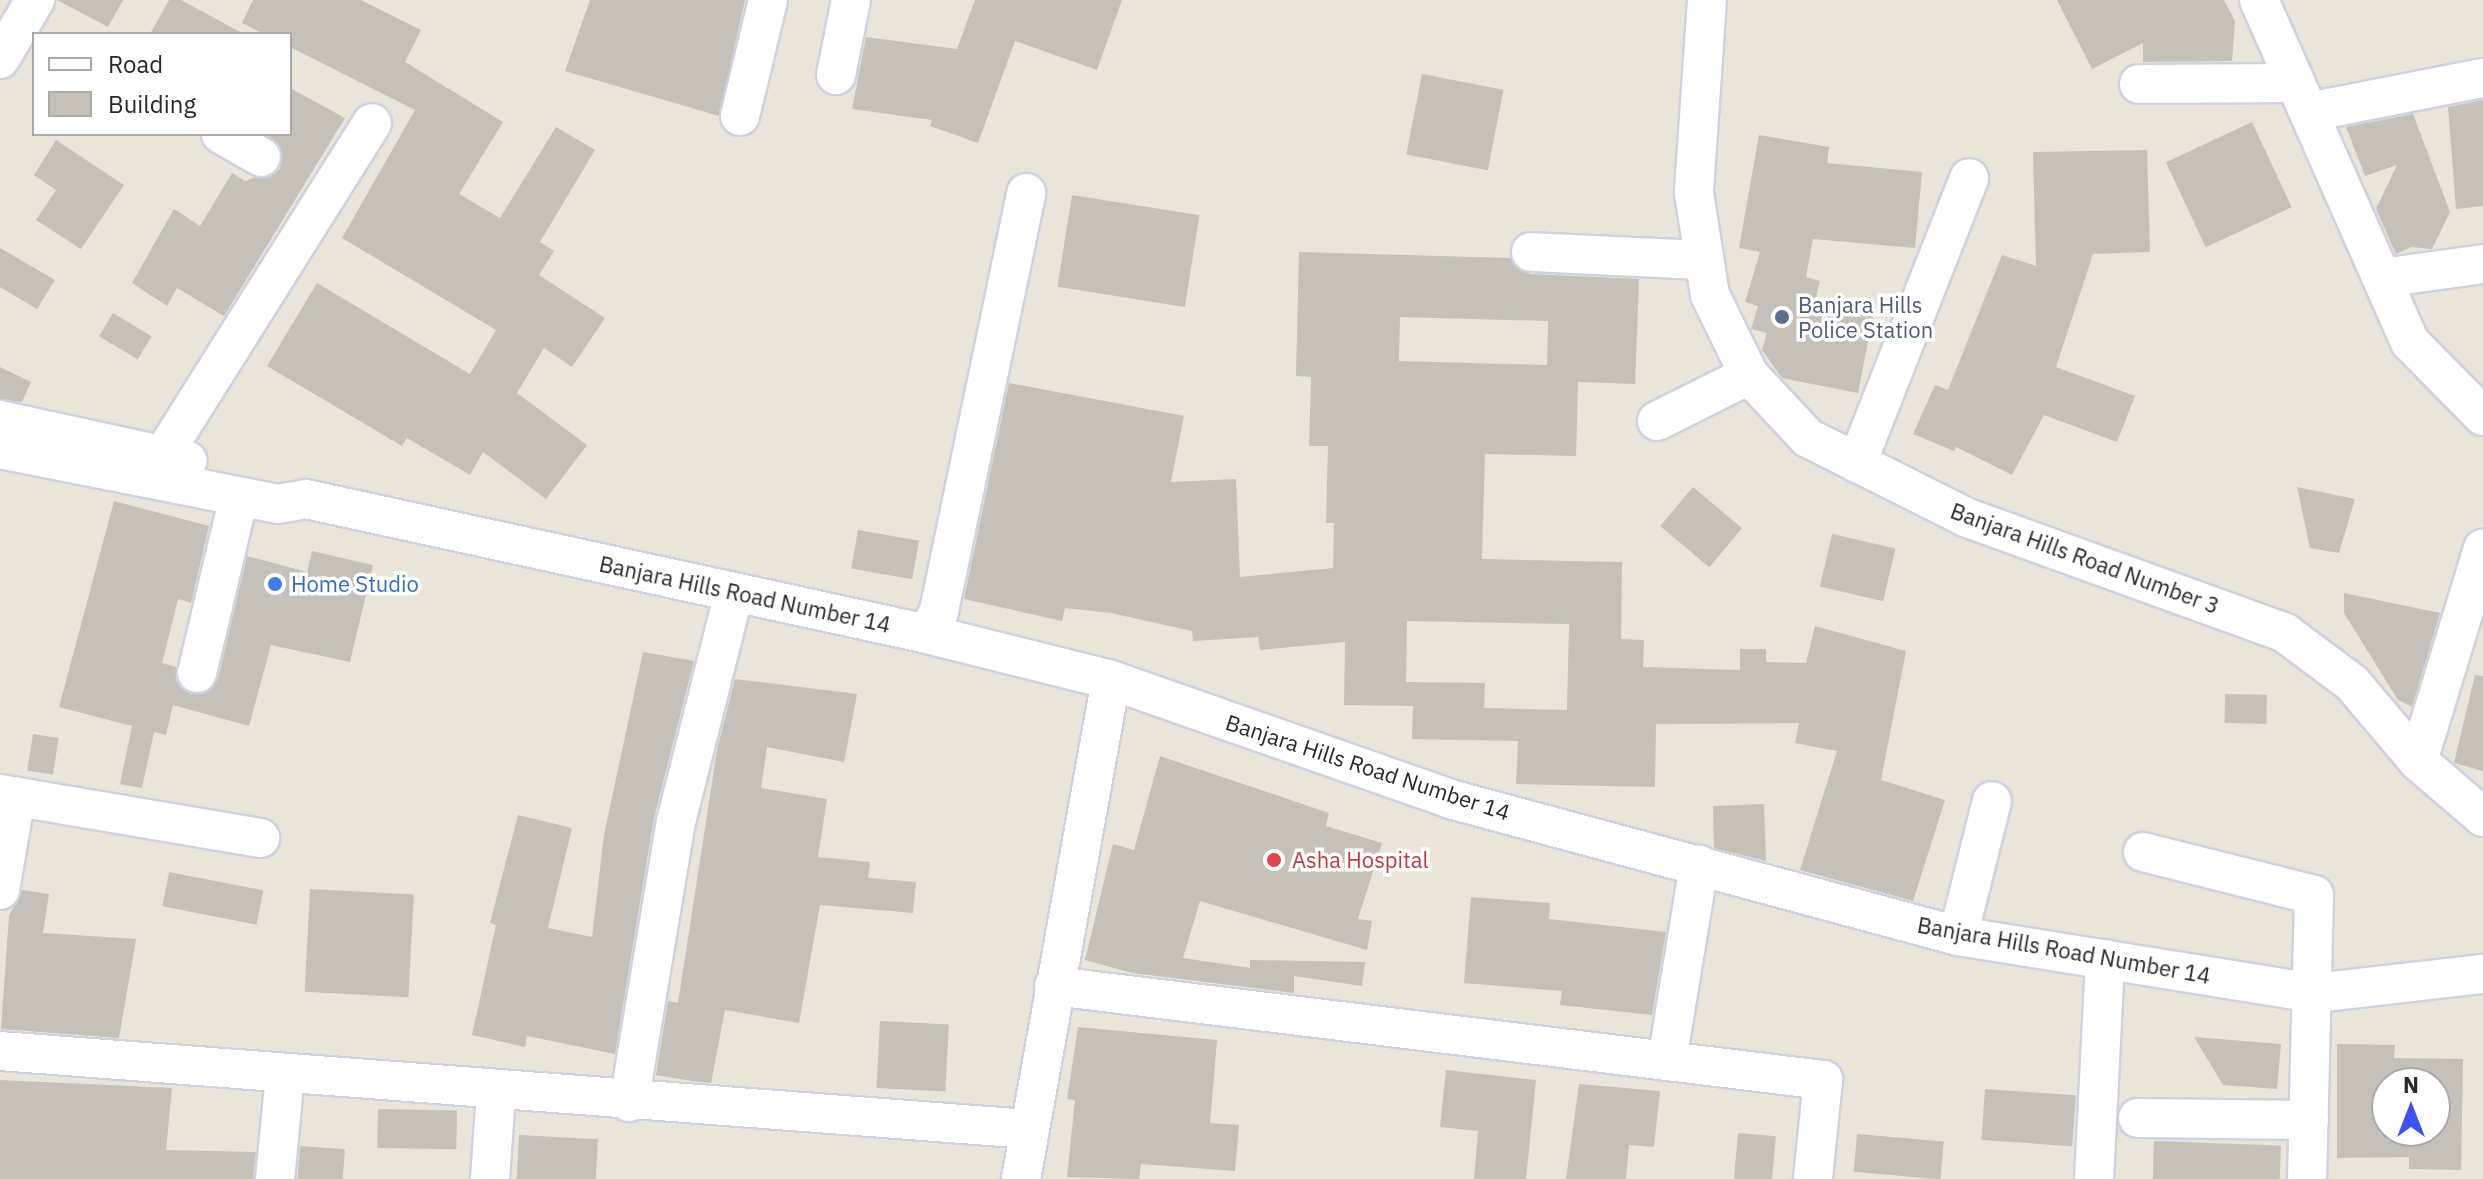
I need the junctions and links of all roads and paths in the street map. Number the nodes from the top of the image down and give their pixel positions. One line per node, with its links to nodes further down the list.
1 (768, 0): 11 (street)
2 (851, 0): 7 (street)
3 (1707, 0): 18 (street, Banjara Hills Road Number 3)
4 (2259, 0): 10 (street)
5 (35, 18): 6 (street)
6 (0, 59)
7 (836, 75)
8 (2483, 78): 10 (street)
9 (2139, 84): 10 (street)
10 (2302, 97): 20 (street)
11 (740, 116)
12 (372, 123): 26 (street)
13 (224, 136): 14 (street)
14 (261, 157)
15 (1969, 178): 27 (street)
16 (1026, 193): 32 (street)
17 (1531, 252): 18 (street)
18 (1703, 260): 21 (street, Banjara Hills Road Number 3)
19 (2483, 264): 20 (street)
20 (2382, 278): 22 (street)
21 (1749, 375): 24 (street); 27 (street, Banjara Hills Road Number 3)
22 (2483, 416)
23 (0, 420): 26 (street, Banjara Hills Road Number 14)
24 (1657, 421)
25 (0, 449): 28 (street, Banjara Hills Road Number 14)
26 (163, 455): 29 (street, Banjara Hills Road Number 14)
27 (1857, 463): 35 (street, Banjara Hills Road Number 3)
28 (239, 497): 29 (street, Banjara Hills Road Number 14); 33 (street)
29 (306, 499): 31 (street, Banjara Hills Road Number 14)
30 (2483, 549): 35 (street)
31 (734, 592): 32 (street, Banjara Hills Road Number 14); 52 (street)
32 (927, 634): 34 (street, Banjara Hills Road Number 14)
33 (197, 673)
34 (1111, 680): 41 (street, Banjara Hills Road Number 14); 46 (street)
35 (2418, 761): 38 (street, Banjara Hills Road Number 3)
36 (8, 795): 39 (street); 42 (street)
37 (1992, 801): 43 (street)
38 (2483, 817)
39 (260, 838)
40 (2143, 852): 47 (street)
41 (1699, 865): 43 (street, Banjara Hills Road Number 14); 49 (street)
42 (1, 870)
43 (1958, 936): 44 (street, Banjara Hills Road Number 14)
44 (2105, 959): 47 (street, Banjara Hills Road Number 14); 60 (street)
45 (2483, 974): 47 (street, Banjara Hills Road Number 14)
46 (1054, 986): 49 (street); 55 (street)
47 (2315, 993): 54 (street)
48 (0, 1051): 50 (street)
49 (1667, 1061): 59 (street)
50 (285, 1075): 51 (street); 56 (street)
51 (496, 1093): 52 (street); 57 (street)
52 (629, 1102): 55 (street)
53 (2138, 1118): 54 (street)
54 (2309, 1120): 61 (street)
55 (1027, 1129): 58 (street)
56 (275, 1179)
57 (490, 1179)
58 (1021, 1179)
59 (1813, 1179)
60 (2094, 1179)
61 (2307, 1179)

